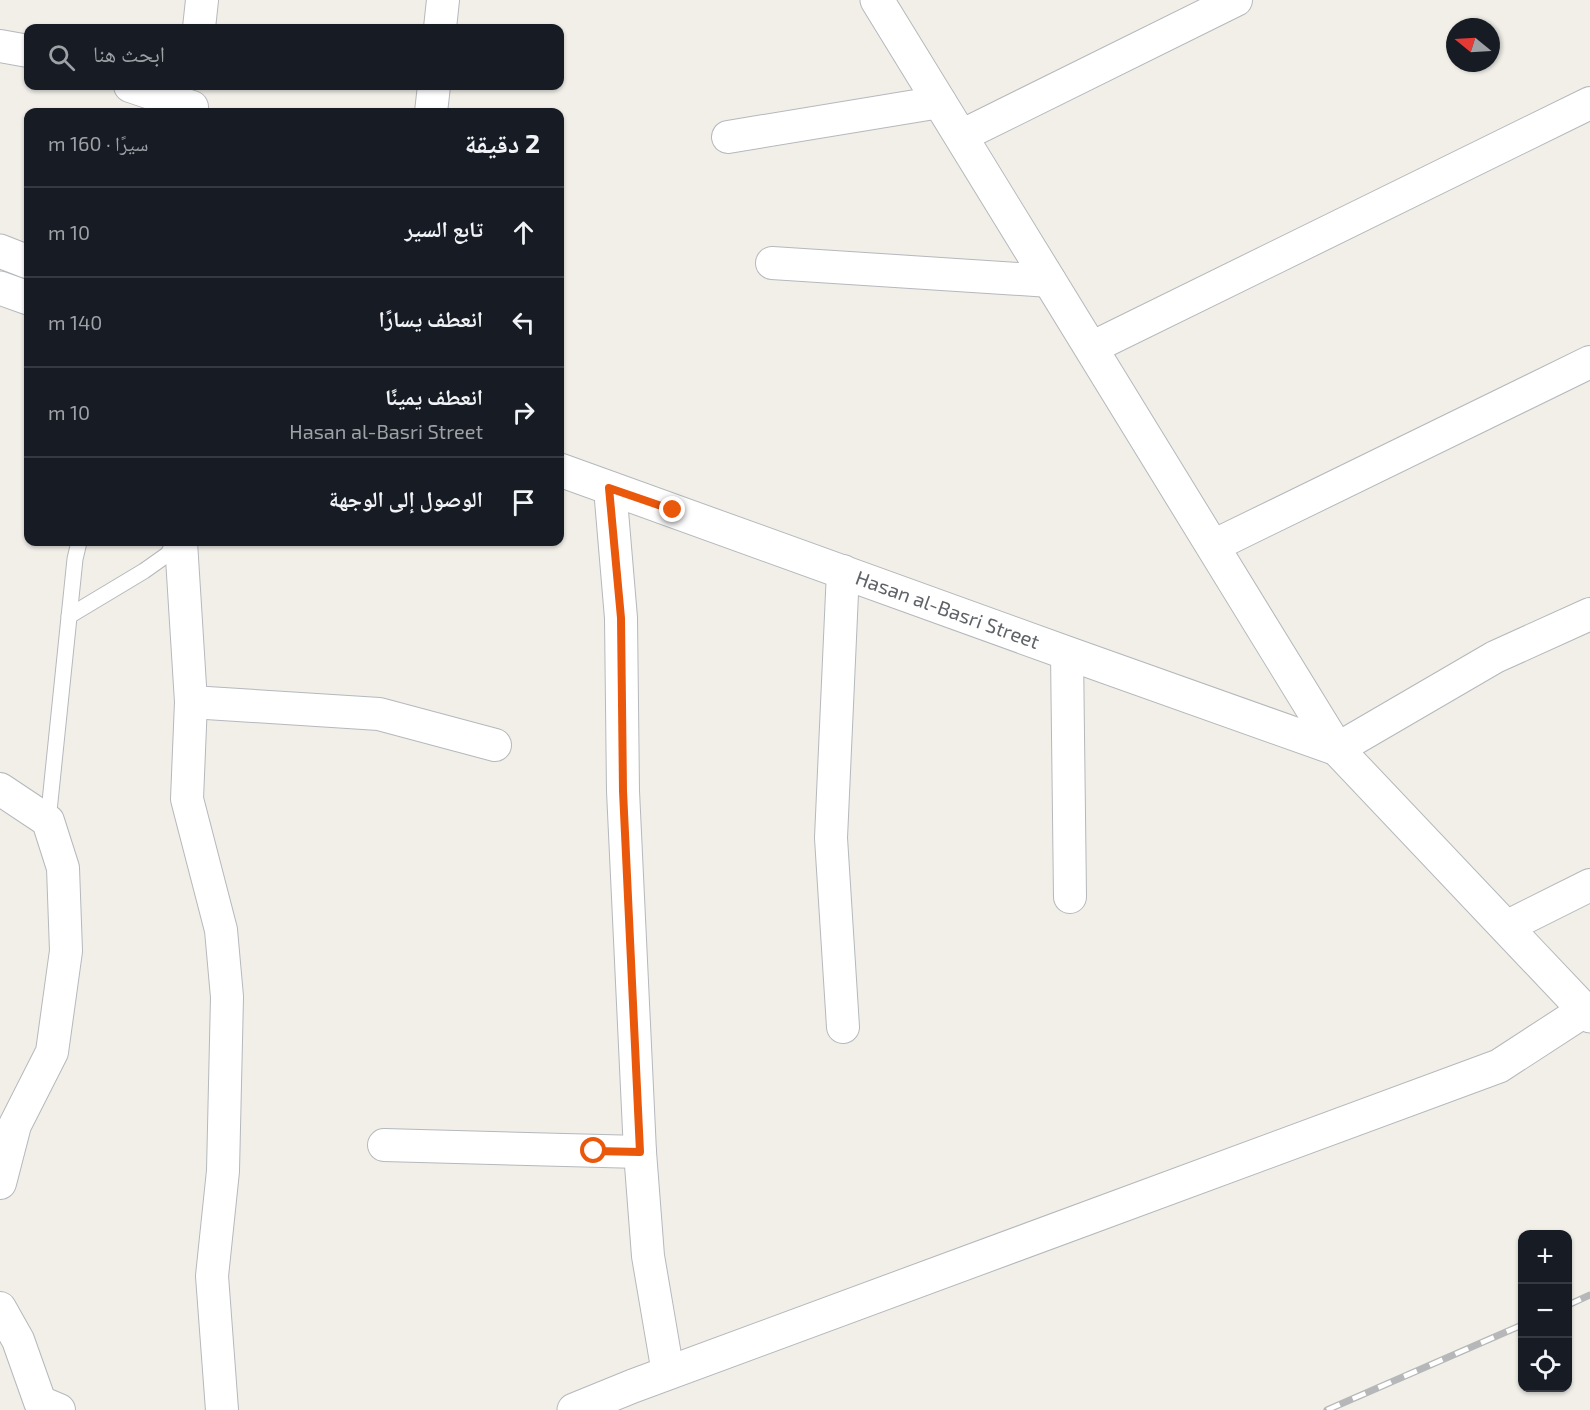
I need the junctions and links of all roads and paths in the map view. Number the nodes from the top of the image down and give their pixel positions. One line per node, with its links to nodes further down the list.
1 (202, 0): 5 (street)
2 (443, 0): 6 (street)
3 (878, 0): 12 (street)
4 (1236, 0): 15 (street)
5 (199, 24)
6 (440, 24)
7 (0, 46): 8 (street)
8 (24, 50)
9 (146, 90): 11 (street)
10 (434, 90): 14 (street)
11 (193, 102)
12 (940, 102): 15 (street); 16 (street)
13 (1590, 103): 23 (street)
14 (431, 108)
15 (961, 136): 20 (street)
16 (728, 137)
17 (0, 251): 18 (street)
18 (24, 260)
19 (772, 263): 20 (street)
20 (1050, 281): 23 (street)
21 (0, 288): 22 (street)
22 (24, 297)
23 (1091, 348): 30 (street)
24 (1590, 362): 30 (street)
25 (564, 471): 26 (street, Hasan al-Basri Street)
26 (609, 488): 31 (street, Hasan al-Basri Street); 46 (street)
27 (78, 546): 33 (lane)
28 (172, 546): 33 (lane)
29 (181, 546): 35 (street)
30 (1213, 546): 37 (street)
31 (843, 571): 34 (street, Hasan al-Basri Street); 44 (street)
32 (1590, 614): 37 (street)
33 (69, 616): 39 (lane)
34 (1067, 653): 37 (street, Hasan al-Basri Street); 41 (street)
35 (191, 702): 36 (street); 51 (street)
36 (495, 745)
37 (1337, 748): 42 (street)
38 (0, 789): 39 (street)
39 (48, 821): 47 (street)
40 (1590, 885): 42 (street)
41 (1070, 897)
42 (1506, 927): 43 (street)
43 (1588, 1013): 49 (street)
44 (843, 1027)
45 (384, 1145): 46 (street)
46 (640, 1152): 49 (street)
47 (0, 1184)
48 (0, 1308): 50 (street)
49 (668, 1373): 52 (street)
50 (44, 1407)
51 (222, 1410)
52 (574, 1410)

